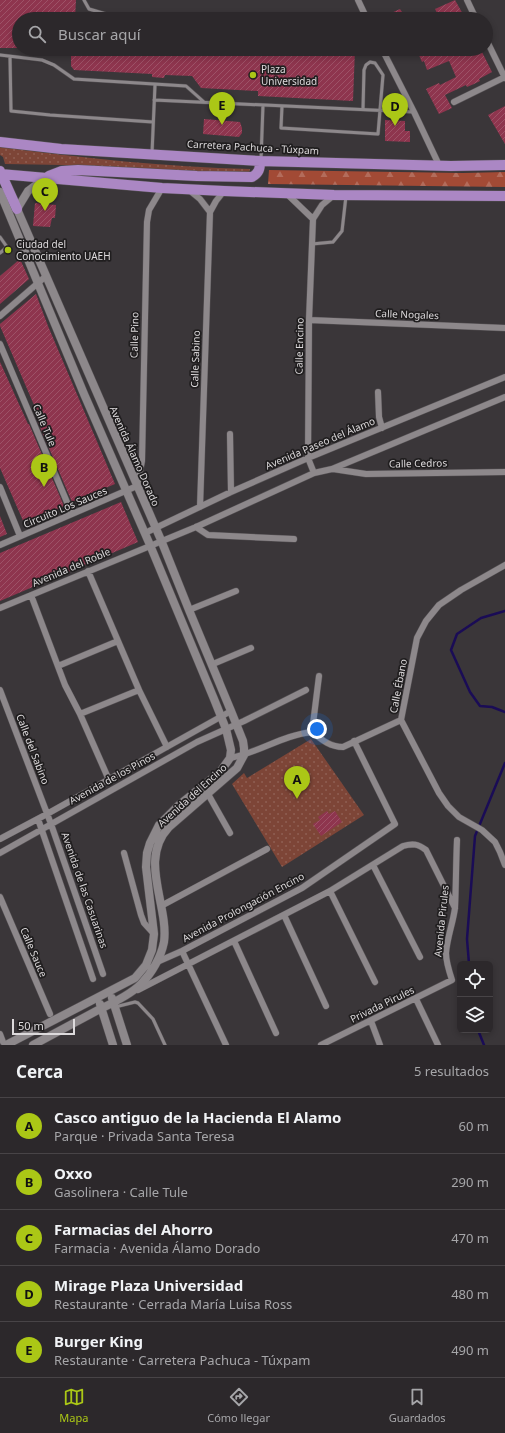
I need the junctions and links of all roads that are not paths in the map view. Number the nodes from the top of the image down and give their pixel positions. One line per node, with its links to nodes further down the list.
1 (84, 0): 4 (lane)
2 (358, 0): 5 (street)
3 (467, 0): 6 (street)
4 (99, 12)
5 (364, 12)
6 (473, 12)
7 (493, 53): 11 (street)
8 (0, 55): 10 (lane)
9 (386, 56): 20 (street)
10 (10, 57): 12 (lane); 21 (lane)
11 (505, 78): 14 (street)
12 (155, 85): 13 (lane); 15 (lane)
13 (154, 100): 15 (lane); 21 (lane)
14 (454, 102)
15 (204, 103): 16 (lane)
16 (263, 105): 17 (lane); 24 (lane)
17 (282, 106): 18 (lane); 19 (lane)
18 (363, 109): 19 (lane); 19 (lane)
19 (380, 110): 20 (lane)
20 (414, 112): 25 (street)
21 (153, 122): 23 (lane)
22 (0, 142): 23 (main road, Carretera Pachuca - Túxpam)
23 (152, 154): 24 (main road, Carretera Pachuca - Túxpam)
24 (260, 161): 25 (main road, Carretera Pachuca - Túxpam); 28 (main road)
25 (439, 165): 26 (main road, Carretera Pachuca - Túxpam)
26 (505, 165)
27 (1, 173): 28 (main road); 37 (main road)
28 (47, 177): 29 (main road); 37 (street)
29 (162, 188): 30 (main road); 60 (street, Calle Pino)
30 (188, 189): 31 (main road); 38 (street)
31 (224, 191): 33 (main road); 38 (street)
32 (0, 192): 44 (street)
33 (287, 194): 34 (main road); 39 (street)
34 (334, 195): 35 (main road); 39 (street)
35 (346, 195): 36 (main road); 41 (lane)
36 (505, 196)
37 (17, 209): 43 (street, Avenida Álamo Dorado)
38 (210, 212): 64 (street, Calle Sabino)
39 (313, 219): 41 (street, Calle Encino)
40 (0, 237): 42 (lane)
41 (312, 244): 46 (street, Calle Encino)
42 (0, 253)
43 (46, 276): 44 (street); 50 (street, Avenida Álamo Dorado)
44 (38, 284): 45 (street); 52 (street)
45 (0, 316)
46 (309, 320): 47 (street, Calle Nogales); 56 (street, Calle Encino)
47 (505, 328)
48 (0, 344): 65 (street, Calle Tule)
49 (505, 377): 54 (street, Avenida Paseo del Álamo)
50 (95, 389): 52 (street); 60 (street, Avenida Álamo Dorado)
51 (378, 392): 54 (street)
52 (84, 394): 62 (street)
53 (505, 397): 57 (street)
54 (382, 428): 56 (street, Avenida Paseo del Álamo)
55 (230, 434): 63 (street)
56 (308, 458): 59 (street, Calle Encino); 63 (street, Avenida Paseo del Álamo)
57 (332, 469): 58 (street, Calle Cedros); 59 (street)
58 (505, 472)
59 (314, 473): 66 (street)
60 (137, 486): 62 (street, Circuito Los Sauces); 67 (street, Avenida Álamo Dorado)
61 (0, 487): 69 (street)
62 (127, 491): 65 (street, Circuito Los Sauces); 68 (street)
63 (231, 492): 64 (street, Avenida Paseo del Álamo)
64 (200, 507): 67 (street, Avenida Paseo del Álamo)
65 (72, 514): 69 (street, Circuito Los Sauces)
66 (196, 527): 70 (street); 71 (street)
67 (155, 528): 68 (street, Avenida Paseo del Álamo); 71 (street, Avenida Álamo Dorado)
68 (145, 533): 73 (street)
69 (20, 536): 72 (street, Circuito Los Sauces)
70 (294, 539)
71 (161, 540): 73 (street); 79 (street, Avenida Álamo Dorado)
72 (0, 545)
73 (150, 545): 75 (street, Avenida del Roble); 90 (street)
74 (505, 564): 91 (street, Calle Ébano)
75 (88, 571): 77 (street, Avenida del Roble); 80 (street)
76 (236, 591): 79 (street)
77 (31, 595): 78 (street, Avenida del Roble); 83 (street)
78 (0, 608)
79 (189, 610): 82 (street, Avenida Álamo Dorado)
80 (118, 641): 83 (street); 86 (street)
81 (251, 648): 82 (street)
82 (213, 664): 88 (street, Avenida Álamo Dorado)
83 (58, 666): 89 (street)
84 (319, 676): 94 (street)
85 (0, 690): 103 (street, Calle del Sabino)
86 (139, 690): 89 (street); 96 (street)
87 (306, 690): 92 (street, Avenida de los Pinos)
88 (231, 711): 90 (street, Avenida de los Pinos); 92 (street, Avenida Álamo Dorado)
89 (80, 714): 101 (street)
90 (221, 716): 93 (street); 96 (street, Avenida de los Pinos)
91 (402, 720): 95 (street); 116 (street, Calle Ébano)
92 (236, 724): 93 (street, Avenida de los Pinos); 97 (street, Avenida Álamo Dorado)
93 (226, 729): 98 (street); 100 (street, Avenida de los Pinos)
94 (312, 732): 95 (street); 97 (street, Avenida del Encino)
95 (354, 741): 124 (street, Avenida Prolongación Encino)
96 (167, 747): 99 (street, Avenida de los Pinos)
97 (244, 755): 98 (street, Avenida del Encino); 102 (street, Avenida del Encino)
98 (230, 758): 106 (street, Avenida del Encino)
99 (138, 763): 100 (street); 101 (street, Avenida de los Pinos)
100 (141, 774): 105 (street, Avenida de los Pinos)
101 (109, 780): 103 (street, Avenida de los Pinos)
102 (208, 794): 108 (street, Avenida del Encino); 109 (street)
103 (47, 814): 104 (street, Avenida de los Pinos); 105 (street, Avenida de las Casuarinas)
104 (38, 819): 107 (street); 110 (street, Avenida de los Pinos)
105 (51, 824): 107 (street, Avenida de los Pinos); 128 (street, Avenida de las Casuarinas)
106 (159, 825): 108 (lane); 122 (street, Avenida del Encino)
107 (41, 829): 114 (street, Avenida de los Pinos); 129 (street)
108 (164, 833): 119 (street, Avenida del Encino)
109 (230, 833)
110 (0, 839)
111 (457, 840): 120 (street, Avenida Pirules)
112 (267, 849): 119 (street)
113 (124, 852): 122 (street)
114 (0, 853)
115 (373, 865): 117 (street); 120 (street); 125 (street)
116 (505, 865)
117 (330, 891): 121 (street); 131 (street)
118 (0, 897): 138 (street, Calle Sauce)
119 (161, 906): 126 (street, Avenida del Encino)
120 (455, 908): 130 (street, Avenida Pirules)
121 (284, 915): 123 (street); 136 (street)
122 (154, 934): 132 (street, Avenida del Encino)
123 (234, 941): 127 (street); 140 (street)
124 (182, 951): 126 (street, Avenida Prolongación Encino); 127 (street)
125 (420, 957)
126 (157, 962): 135 (street, Avenida del Encino)
127 (187, 965): 135 (street); 147 (street)
128 (103, 974)
129 (93, 978)
130 (452, 980): 134 (street, Privada Pirules)
131 (375, 982)
132 (110, 991): 133 (street, Avenida del Encino); 135 (street)
133 (98, 997): 137 (street); 142 (street, Avenida del Encino)
134 (416, 998): 139 (street, Privada Pirules); 150 (street)
135 (114, 1005): 137 (street, Avenida del Encino); 145 (street); 146 (lane)
136 (326, 1006)
137 (102, 1008): 143 (street, Avenida del Encino); 144 (street)
138 (50, 1014)
139 (370, 1021): 148 (street, Privada Pirules); 149 (street)
140 (276, 1033)
141 (0, 1034): 142 (street)
142 (4, 1044)
143 (33, 1045)
144 (113, 1045)
145 (127, 1045)
146 (165, 1045)
147 (226, 1045)
148 (322, 1045)
149 (380, 1045)
150 (438, 1045)

